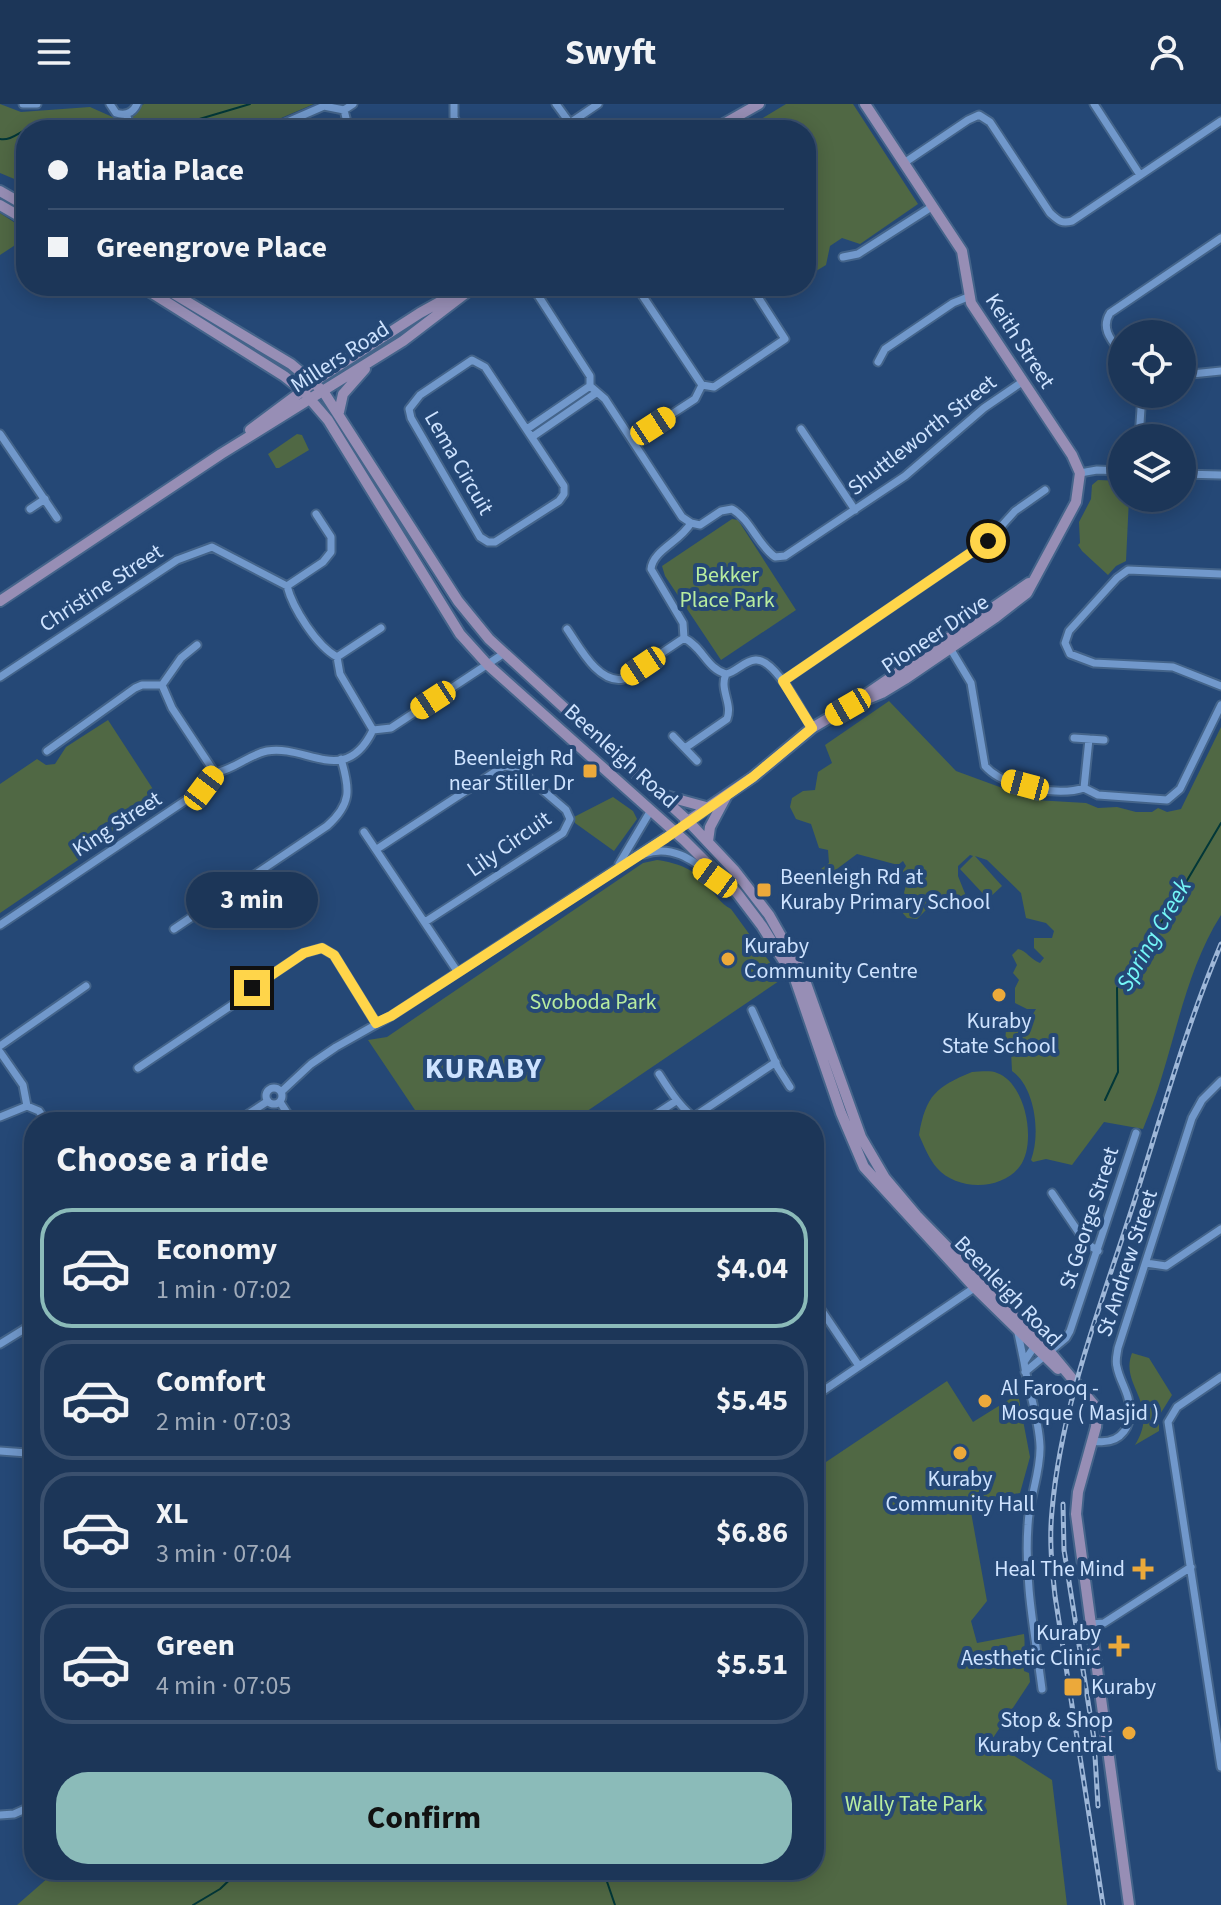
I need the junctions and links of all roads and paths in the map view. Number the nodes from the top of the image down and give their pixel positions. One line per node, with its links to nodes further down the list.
1 (23, 104): 2 (street)
2 (37, 104)
3 (110, 104): 12 (street)
4 (137, 104): 12 (street)
5 (353, 104): 11 (street)
6 (598, 104): 17 (street)
7 (759, 104): 18 (main road)
8 (865, 104): 20 (main road, Keith Street)
9 (976, 104): 13 (street)
10 (1094, 104): 21 (street)
11 (344, 110): 15 (street); 16 (street)
12 (126, 114): 14 (street)
13 (979, 115): 20 (street); 21 (street)
14 (128, 120)
15 (292, 120)
16 (346, 120)
17 (579, 120)
18 (731, 120)
19 (1221, 121): 21 (street)
20 (904, 163): 22 (main road, Keith Street)
21 (1140, 175)
22 (933, 206): 24 (street); 32 (main road, Keith Street)
23 (1221, 238): 33 (street)
24 (843, 257)
25 (157, 296): 44 (main road, Beenleigh Road)
26 (178, 296): 39 (main road, Beenleigh Road)
27 (453, 296): 39 (main road, Millers Road)
28 (463, 296): 34 (main road, Millers Road)
29 (538, 296): 41 (street)
30 (643, 296): 40 (street)
31 (757, 296): 40 (street)
32 (968, 297): 35 (street); 38 (main road, Keith Street)
33 (1108, 334)
34 (371, 361): 42 (main road, Millers Road); 45 (main road)
35 (878, 362)
36 (1221, 371): 37 (street)
37 (1196, 374)
38 (1022, 382): 52 (main road, Keith Street); 58 (street, Shuttleworth Street)
39 (314, 383): 42 (main road, Beenleigh Road); 44 (main road, Millers Road)
40 (702, 385): 50 (street)
41 (590, 386): 43 (street); 46 (street)
42 (323, 391): 44 (main road, Millers Road); 45 (main road, Beenleigh Road)
43 (596, 393): 49 (street); 50 (street)
44 (307, 395): 65 (main road, Millers Road); 73 (main road, Beenleigh Road)
45 (339, 412): 71 (main road, Beenleigh Road)
46 (527, 429): 49 (street, Lema Circuit); 49 (street, Lema Circuit)
47 (801, 429): 58 (street)
48 (0, 434): 56 (street)
49 (532, 437)
50 (632, 440): 61 (street)
51 (1108, 470): 52 (street)
52 (1080, 473): 63 (main road, Pioneer Drive)
53 (1196, 474): 54 (street)
54 (1221, 475)
55 (1045, 490): 76 (street)
56 (45, 499): 57 (street); 60 (street)
57 (30, 509)
58 (855, 510): 61 (street, Shuttleworth Street)
59 (316, 514): 64 (street)
60 (57, 518)
61 (691, 523): 68 (street)
62 (1221, 574): 78 (street)
63 (1034, 580): 70 (main road, Pioneer Drive); 80 (main road, Pioneer Drive)
64 (287, 586): 72 (street); 75 (street, Christine Street)
65 (0, 601)
66 (381, 628): 72 (street)
67 (567, 629): 68 (street)
68 (684, 638): 74 (street)
69 (197, 645): 77 (street)
70 (950, 648): 80 (main road, Pioneer Drive); 92 (street)
71 (503, 654): 73 (street); 93 (main road, Beenleigh Road)
72 (337, 657): 82 (street)
73 (488, 665): 82 (street); 96 (main road, Beenleigh Road)
74 (726, 674): 76 (street); 87 (street)
75 (0, 677)
76 (783, 681): 81 (street)
77 (162, 685): 88 (street); 91 (street)
78 (1221, 686)
79 (1221, 705): 92 (street)
80 (848, 707): 81 (main road, Pioneer Drive)
81 (812, 728): 94 (main road, Pioneer Drive)
82 (373, 730): 89 (street)
83 (673, 736): 87 (street)
84 (1074, 738): 85 (street)
85 (1089, 739): 86 (street); 92 (street)
86 (1104, 740)
87 (685, 748): 90 (street)
88 (47, 751)
89 (341, 759): 91 (street, King Street); 107 (street)
90 (697, 761)
91 (215, 773): 106 (street, King Street)
92 (1084, 788)
93 (657, 793): 95 (main road); 97 (main road, Beenleigh Road)
94 (728, 793): 95 (main road, Pioneer Drive); 100 (main road)
95 (706, 807): 97 (main road, Pioneer Drive)
96 (651, 810): 98 (main road, Beenleigh Road); 103 (street)
97 (688, 821): 98 (main road, Pioneer Drive); 100 (main road, Beenleigh Road)
98 (674, 831): 102 (street); 104 (main road, Beenleigh Road)
99 (364, 832): 101 (street)
100 (708, 841): 136 (main road, Beenleigh Road)
101 (377, 849): 105 (street); 105 (street, Lily Circuit)
102 (628, 860): 103 (street); 104 (street)
103 (618, 866): 108 (street)
104 (737, 893): 136 (main road, Beenleigh Road)
105 (425, 922): 108 (street)
106 (0, 925)
107 (174, 929)
108 (457, 971): 111 (street)
109 (86, 986): 112 (street)
110 (752, 1010): 114 (street)
111 (376, 1023): 115 (street); 119 (street)
112 (0, 1046)
113 (0, 1052): 123 (street)
114 (776, 1062): 118 (street); 129 (street)
115 (138, 1068)
116 (659, 1074): 121 (street)
117 (1221, 1081): 135 (street, St Andrew Street)
118 (790, 1087)
119 (281, 1092): 120 (street); 122 (street)
120 (268, 1101): 122 (street); 125 (street)
121 (676, 1101): 127 (street); 128 (street)
122 (280, 1102): 126 (street)
123 (27, 1106): 124 (street); 130 (street)
124 (40, 1112)
125 (251, 1112)
126 (286, 1112)
127 (659, 1112)
128 (685, 1112)
129 (704, 1112)
130 (0, 1117)
131 (1136, 1133): 134 (street, St George Street)
132 (1052, 1193): 134 (street)
133 (1221, 1229): 135 (street)
134 (1098, 1251): 142 (street, St George Street)
135 (1146, 1263): 148 (street, St Andrew Street)
136 (979, 1284): 138 (main road, Beenleigh Road); 142 (main road, Beenleigh Road); 144 (street)
137 (824, 1314): 144 (street)
138 (1014, 1327): 141 (main road, Beenleigh Road); 143 (street)
139 (24, 1329): 140 (street)
140 (0, 1344)
141 (1034, 1347): 142 (main road, Beenleigh Road); 143 (street)
142 (1047, 1354): 145 (street, St George Street); 148 (main road, Beenleigh Road)
143 (1024, 1362): 145 (street)
144 (859, 1366): 147 (street)
145 (1025, 1372): 153 (street)
146 (1221, 1377): 151 (street)
147 (824, 1390)
148 (1093, 1441): 152 (main road, Beenleigh Road)
149 (0, 1451): 150 (street)
150 (24, 1453)
151 (1191, 1567): 152 (street); 154 (street)
152 (1090, 1624): 157 (main road, Beenleigh Road)
153 (1042, 1689)
154 (1221, 1767)
155 (24, 1810): 156 (street)
156 (0, 1815)
157 (1129, 1905)

